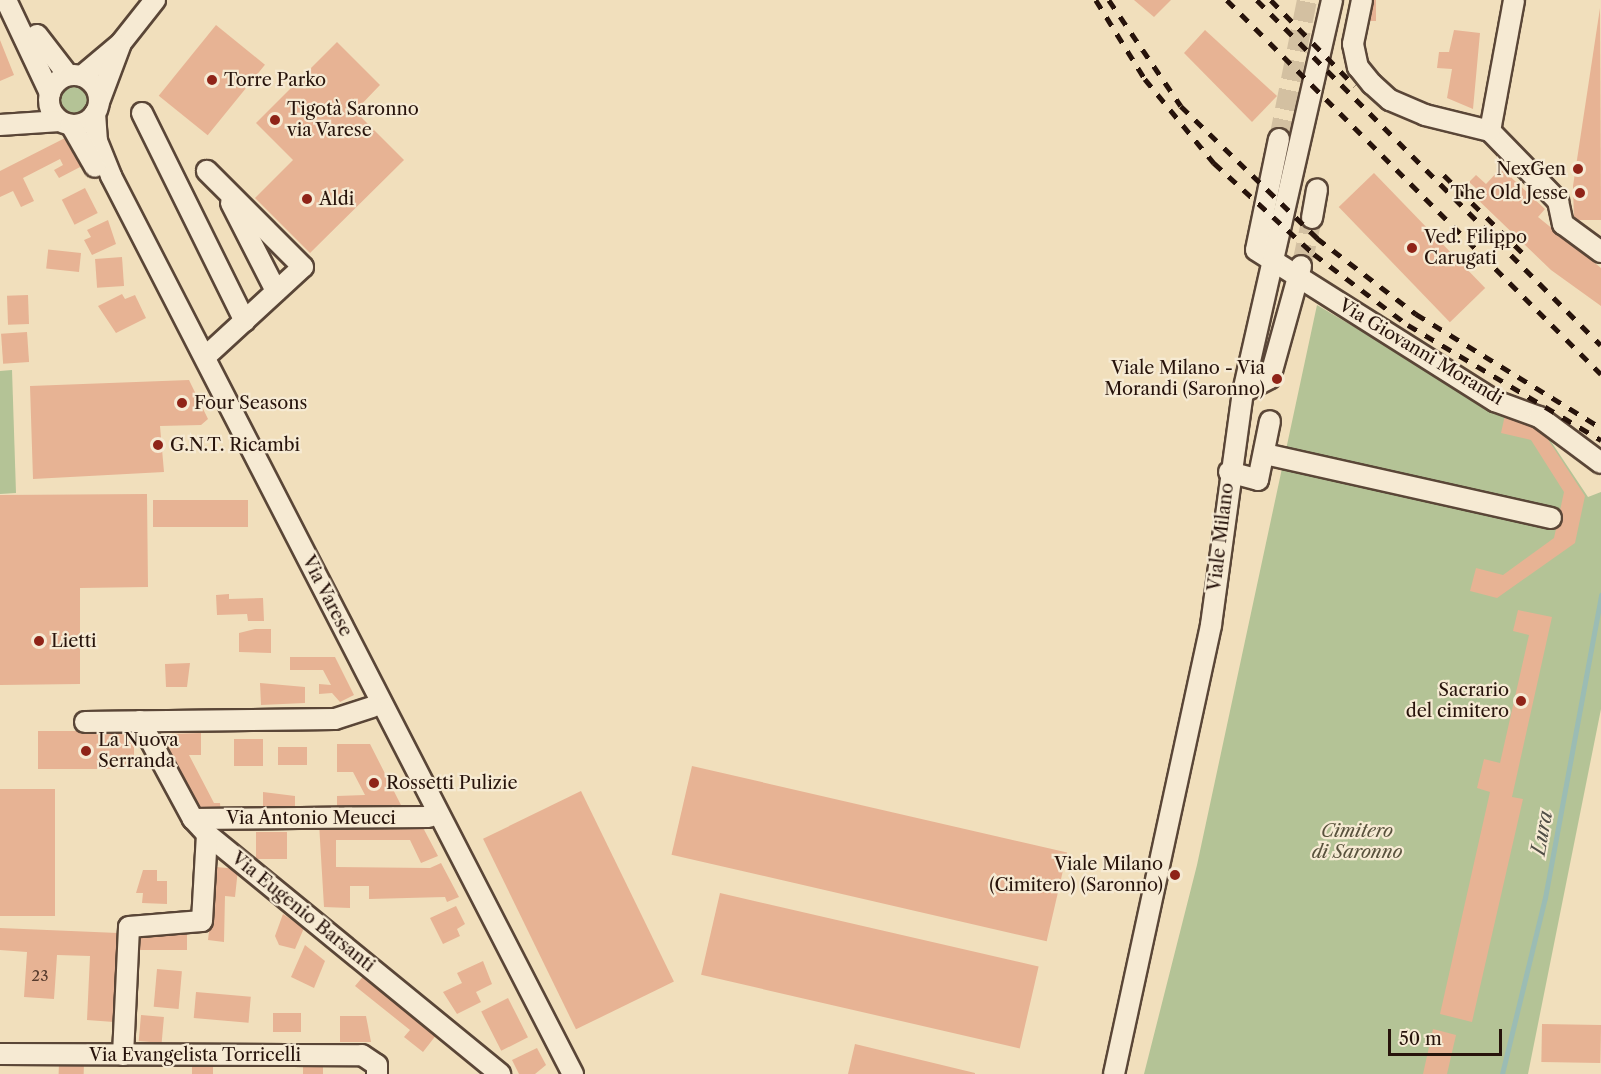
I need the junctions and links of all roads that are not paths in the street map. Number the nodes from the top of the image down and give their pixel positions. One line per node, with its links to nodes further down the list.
1 (6, 0): 9 (street)
2 (18, 0): 8 (street)
3 (155, 0): 7 (street)
4 (1332, 0): 22 (street, Viale Milano)
5 (1362, 0): 15 (street)
6 (1514, 0): 15 (street)
7 (121, 43): 8 (street); 10 (street)
8 (75, 76): 9 (street); 10 (street)
9 (49, 98): 12 (street, Via Varese); 13 (street)
10 (97, 108): 12 (street); 26 (street, Via Varese)
11 (142, 113): 25 (street)
12 (66, 123): 13 (street); 33 (street, Via Varese)
13 (25, 124): 14 (street)
14 (0, 125)
15 (1490, 131): 21 (street)
16 (1279, 139): 22 (street)
17 (207, 171): 18 (street)
18 (223, 187): 24 (street); 24 (street)
19 (1317, 189): 20 (street)
20 (1312, 218)
21 (1601, 252)
22 (1271, 259): 23 (street, Via Giovanni Morandi); 27 (street, Viale Milano)
23 (1300, 270): 27 (street); 30 (street, Via Giovanni Morandi)
24 (276, 291): 25 (street)
25 (245, 321): 26 (street)
26 (205, 357): 46 (street, Via Varese)
27 (1243, 392): 31 (street, Viale Milano)
28 (1270, 422): 29 (street)
29 (1264, 454): 31 (street); 32 (street)
30 (1601, 463)
31 (1229, 472): 47 (street, Viale Milano)
32 (1551, 518)
33 (372, 707): 34 (street); 36 (street, Via Varese)
34 (140, 721): 35 (street); 37 (street, Via Eugenio Barsanti)
35 (85, 722)
36 (429, 818): 37 (street, Via Antonio Meucci); 45 (street, Via Varese)
37 (193, 819): 38 (street, Via Eugenio Barsanti)
38 (207, 834): 40 (street); 44 (street, Via Eugenio Barsanti)
39 (0, 1054): 41 (street, Via Evangelista Torricelli)
40 (123, 1055): 41 (street, Via Evangelista Torricelli); 42 (street, Via Evangelista Torricelli)
41 (42, 1064)
42 (256, 1065): 43 (street, Via Evangelista Torricelli)
43 (377, 1074)
44 (500, 1074)
45 (561, 1074)
46 (573, 1074)
47 (1114, 1074)

